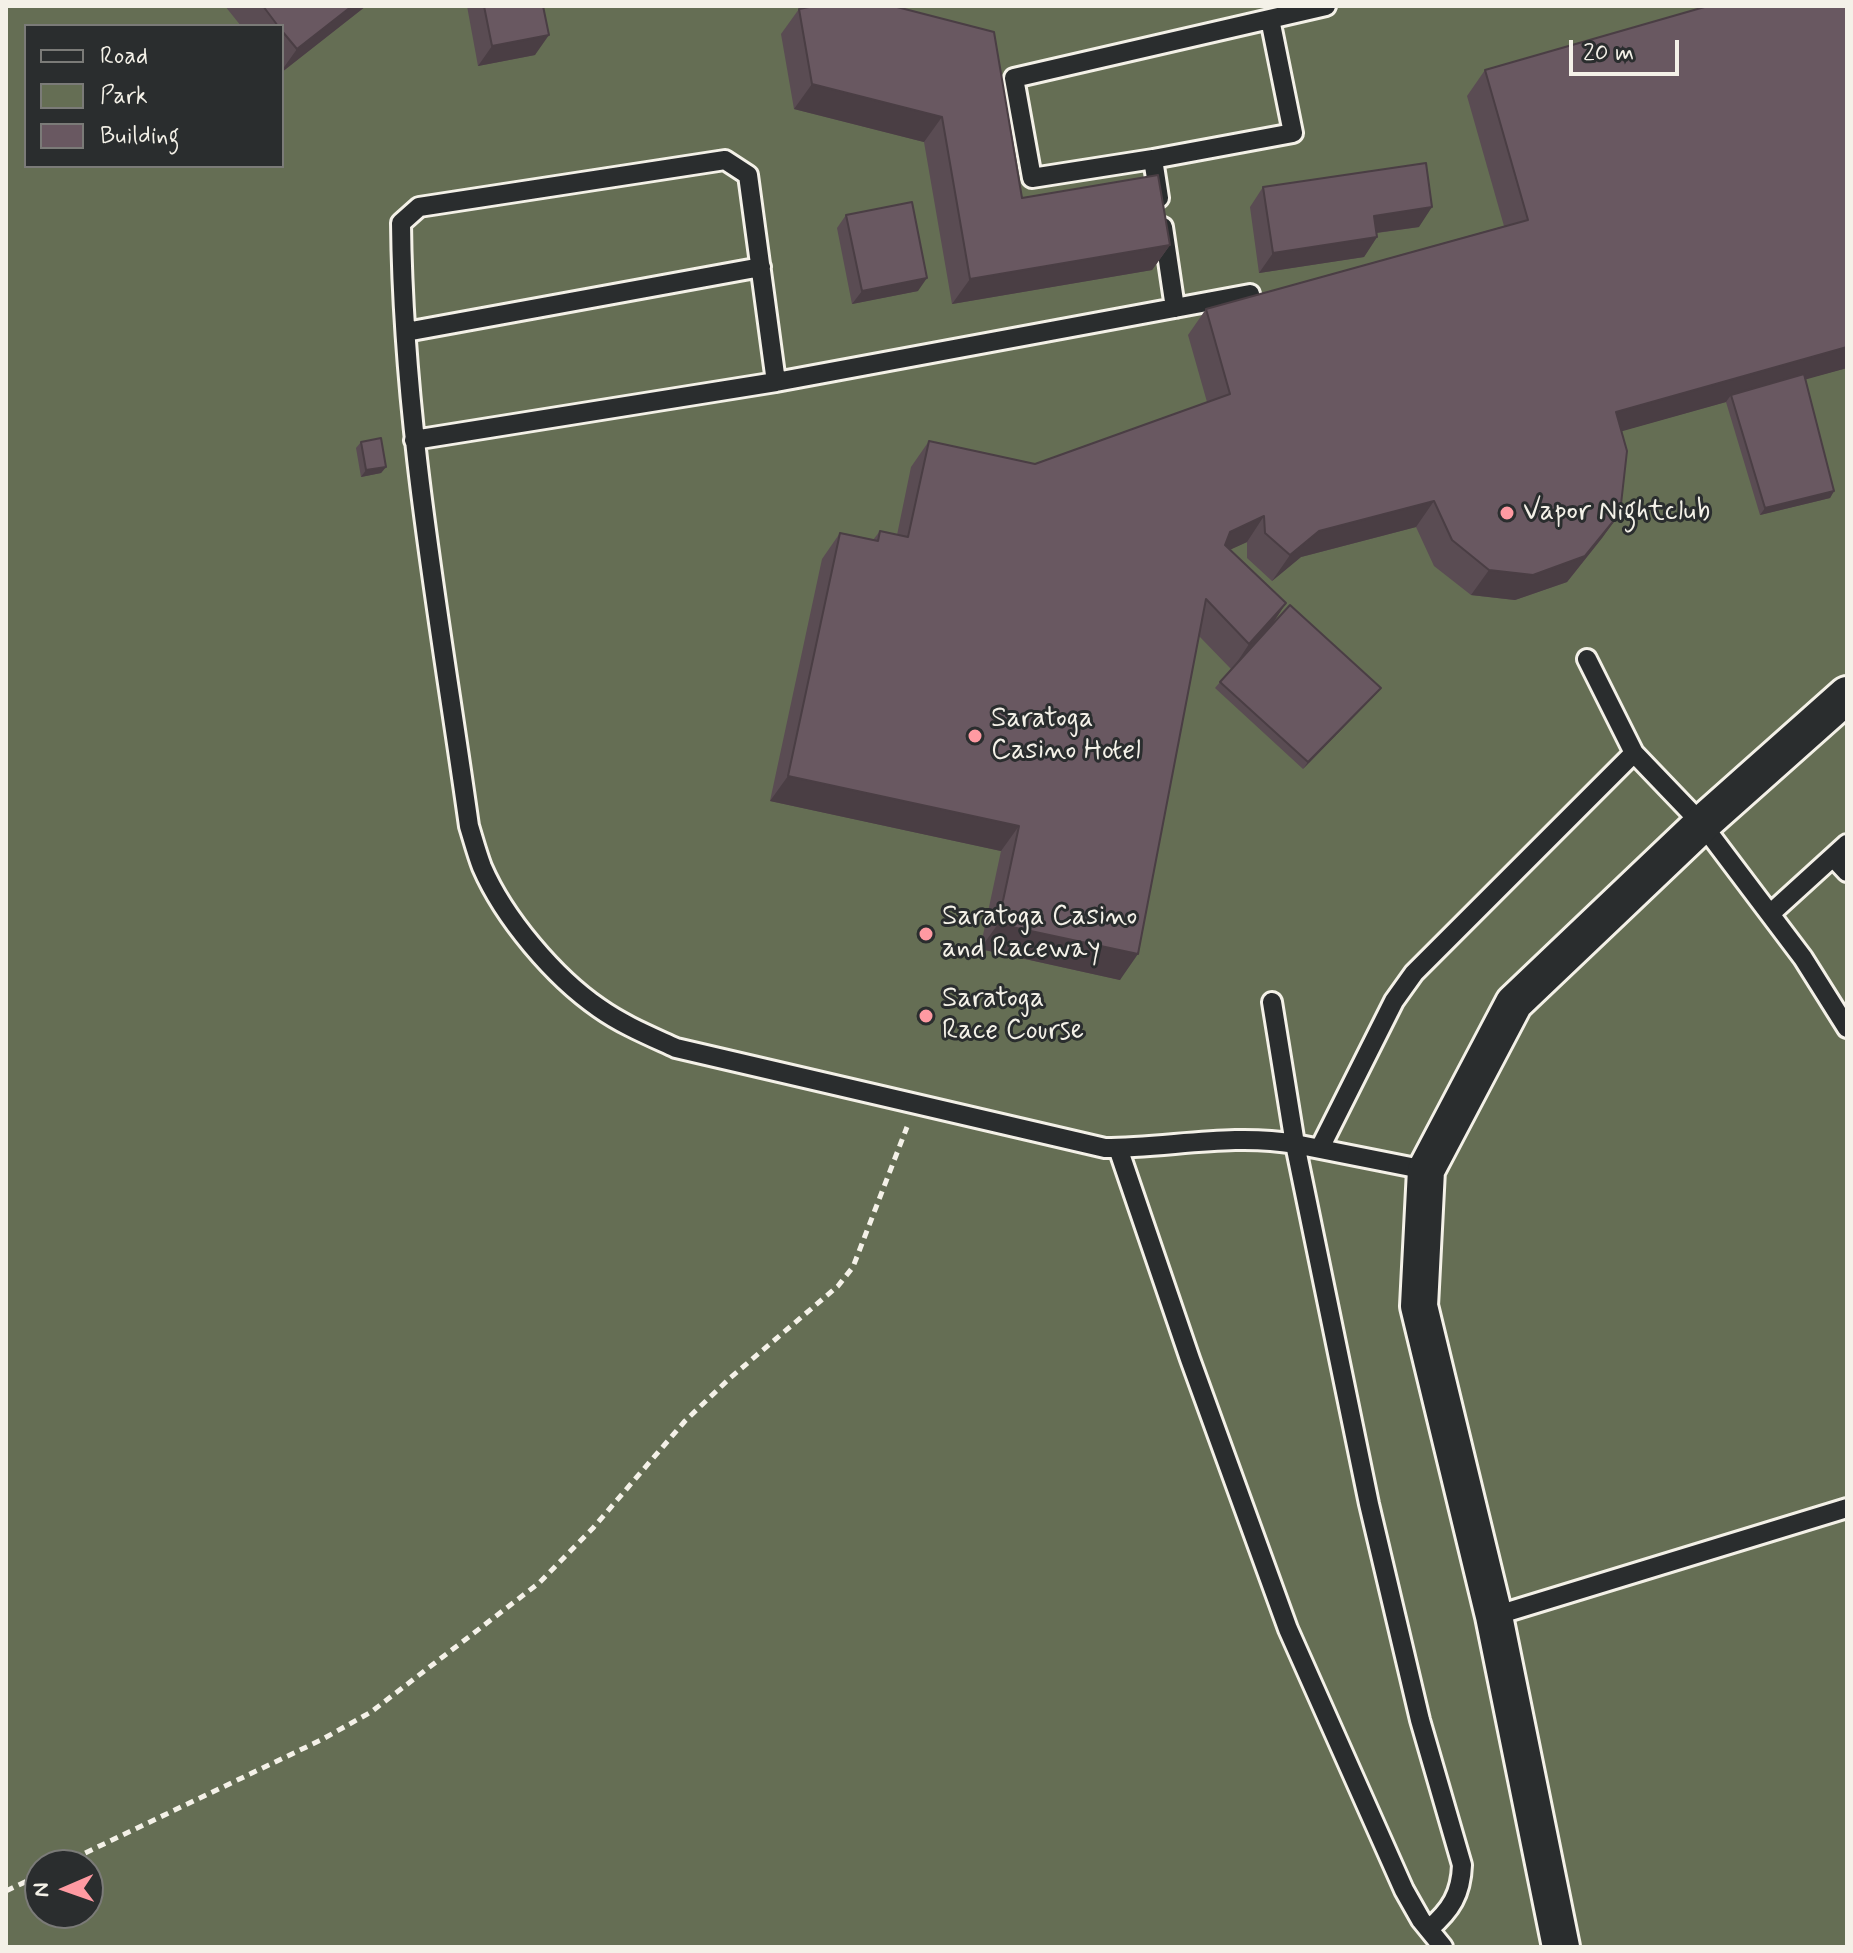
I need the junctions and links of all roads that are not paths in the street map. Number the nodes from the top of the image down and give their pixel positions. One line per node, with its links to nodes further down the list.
1 (1326, 6): 2 (lane)
2 (1270, 19): 3 (lane); 3 (lane)
3 (1153, 159): 6 (lane)
4 (761, 267): 7 (lane); 7 (lane); 8 (lane)
5 (1250, 294): 6 (lane)
6 (1175, 308): 8 (lane)
7 (406, 332): 9 (lane)
8 (776, 382): 9 (lane)
9 (414, 440): 20 (lane)
10 (1587, 659): 12 (lane)
11 (1847, 695): 13 (street)
12 (1634, 753): 13 (lane); 21 (lane)
13 (1702, 824): 16 (lane); 22 (street)
14 (1840, 850): 15 (lane); 16 (lane)
15 (1847, 872)
16 (1770, 914): 18 (lane)
17 (1272, 1002): 19 (lane)
18 (1847, 1028)
19 (1295, 1144): 20 (lane); 21 (lane); 25 (lane)
20 (1118, 1148): 25 (lane)
21 (1320, 1148): 22 (lane)
22 (1426, 1170): 24 (street)
23 (1847, 1508): 24 (lane)
24 (1494, 1616): 27 (street)
25 (1429, 1929): 26 (lane)
26 (1443, 1947)
27 (1561, 1947)

